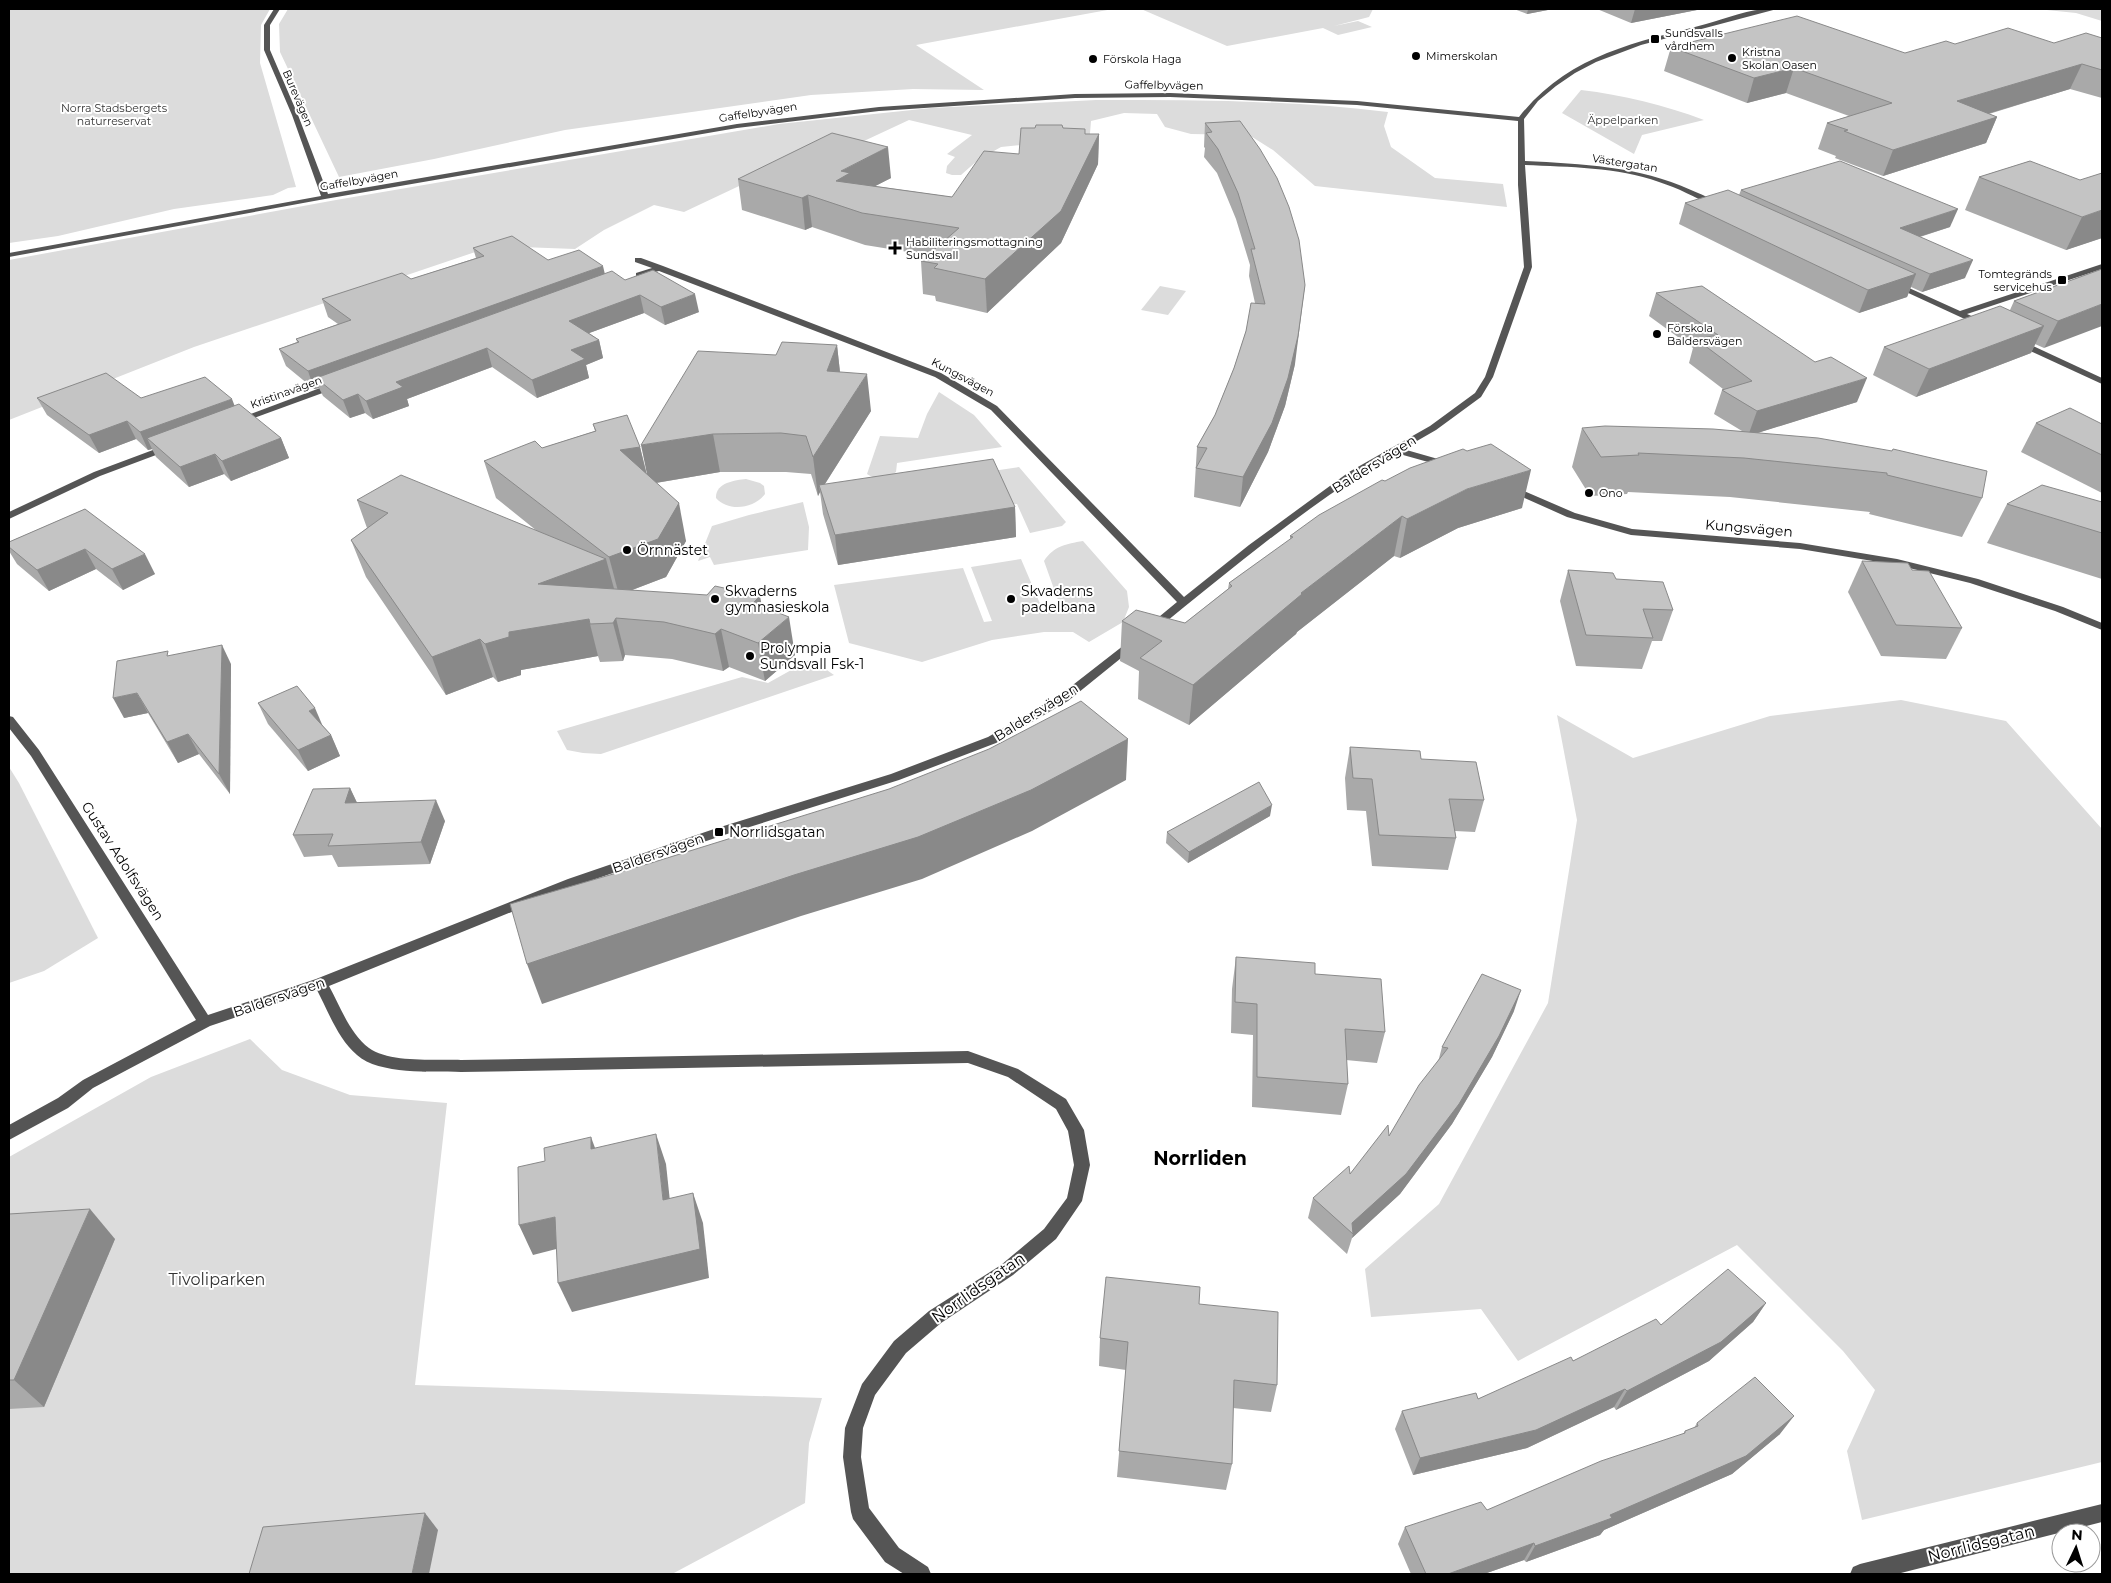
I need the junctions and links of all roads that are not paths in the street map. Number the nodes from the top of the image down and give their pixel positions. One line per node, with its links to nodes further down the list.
1 (277, 9): 5 (street, Burevägen)
2 (1774, 9): 3 (street)
3 (1521, 119): 4 (street, Baldersvägen); 5 (street, Gaffelbyvägen)
4 (1522, 163): 6 (street, Västergatan); 20 (street, Baldersvägen)
5 (325, 197): 7 (street, Gaffelbyvägen)
6 (1724, 208)
7 (9, 256)
8 (638, 260): 10 (street, Kungsvägen)
9 (2102, 266): 13 (street)
10 (660, 268): 11 (street); 24 (street, Kungsvägen)
11 (632, 278)
12 (1889, 282): 13 (street)
13 (1960, 314): 14 (street)
14 (1986, 327)
15 (2013, 340): 16 (street)
16 (2102, 381)
17 (344, 382): 18 (street, Kristinavägen)
18 (232, 423)
19 (178, 444): 23 (street)
20 (1396, 450): 21 (street); 24 (street, Baldersvägen)
21 (1463, 470)
22 (1501, 483): 25 (street, Kungsvägen)
23 (9, 516)
24 (1184, 603): 27 (street, Baldersvägen)
25 (2102, 627)
26 (9, 720): 28 (street, Gustav Adolfsvägen)
27 (321, 983): 28 (street, Baldersvägen); 31 (street, Norrlidsgatan)
28 (205, 1022): 29 (street, Baldersvägen)
29 (9, 1133)
30 (2102, 1512): 32 (street, Norrlidsgatan)
31 (921, 1574)
32 (1860, 1574)

